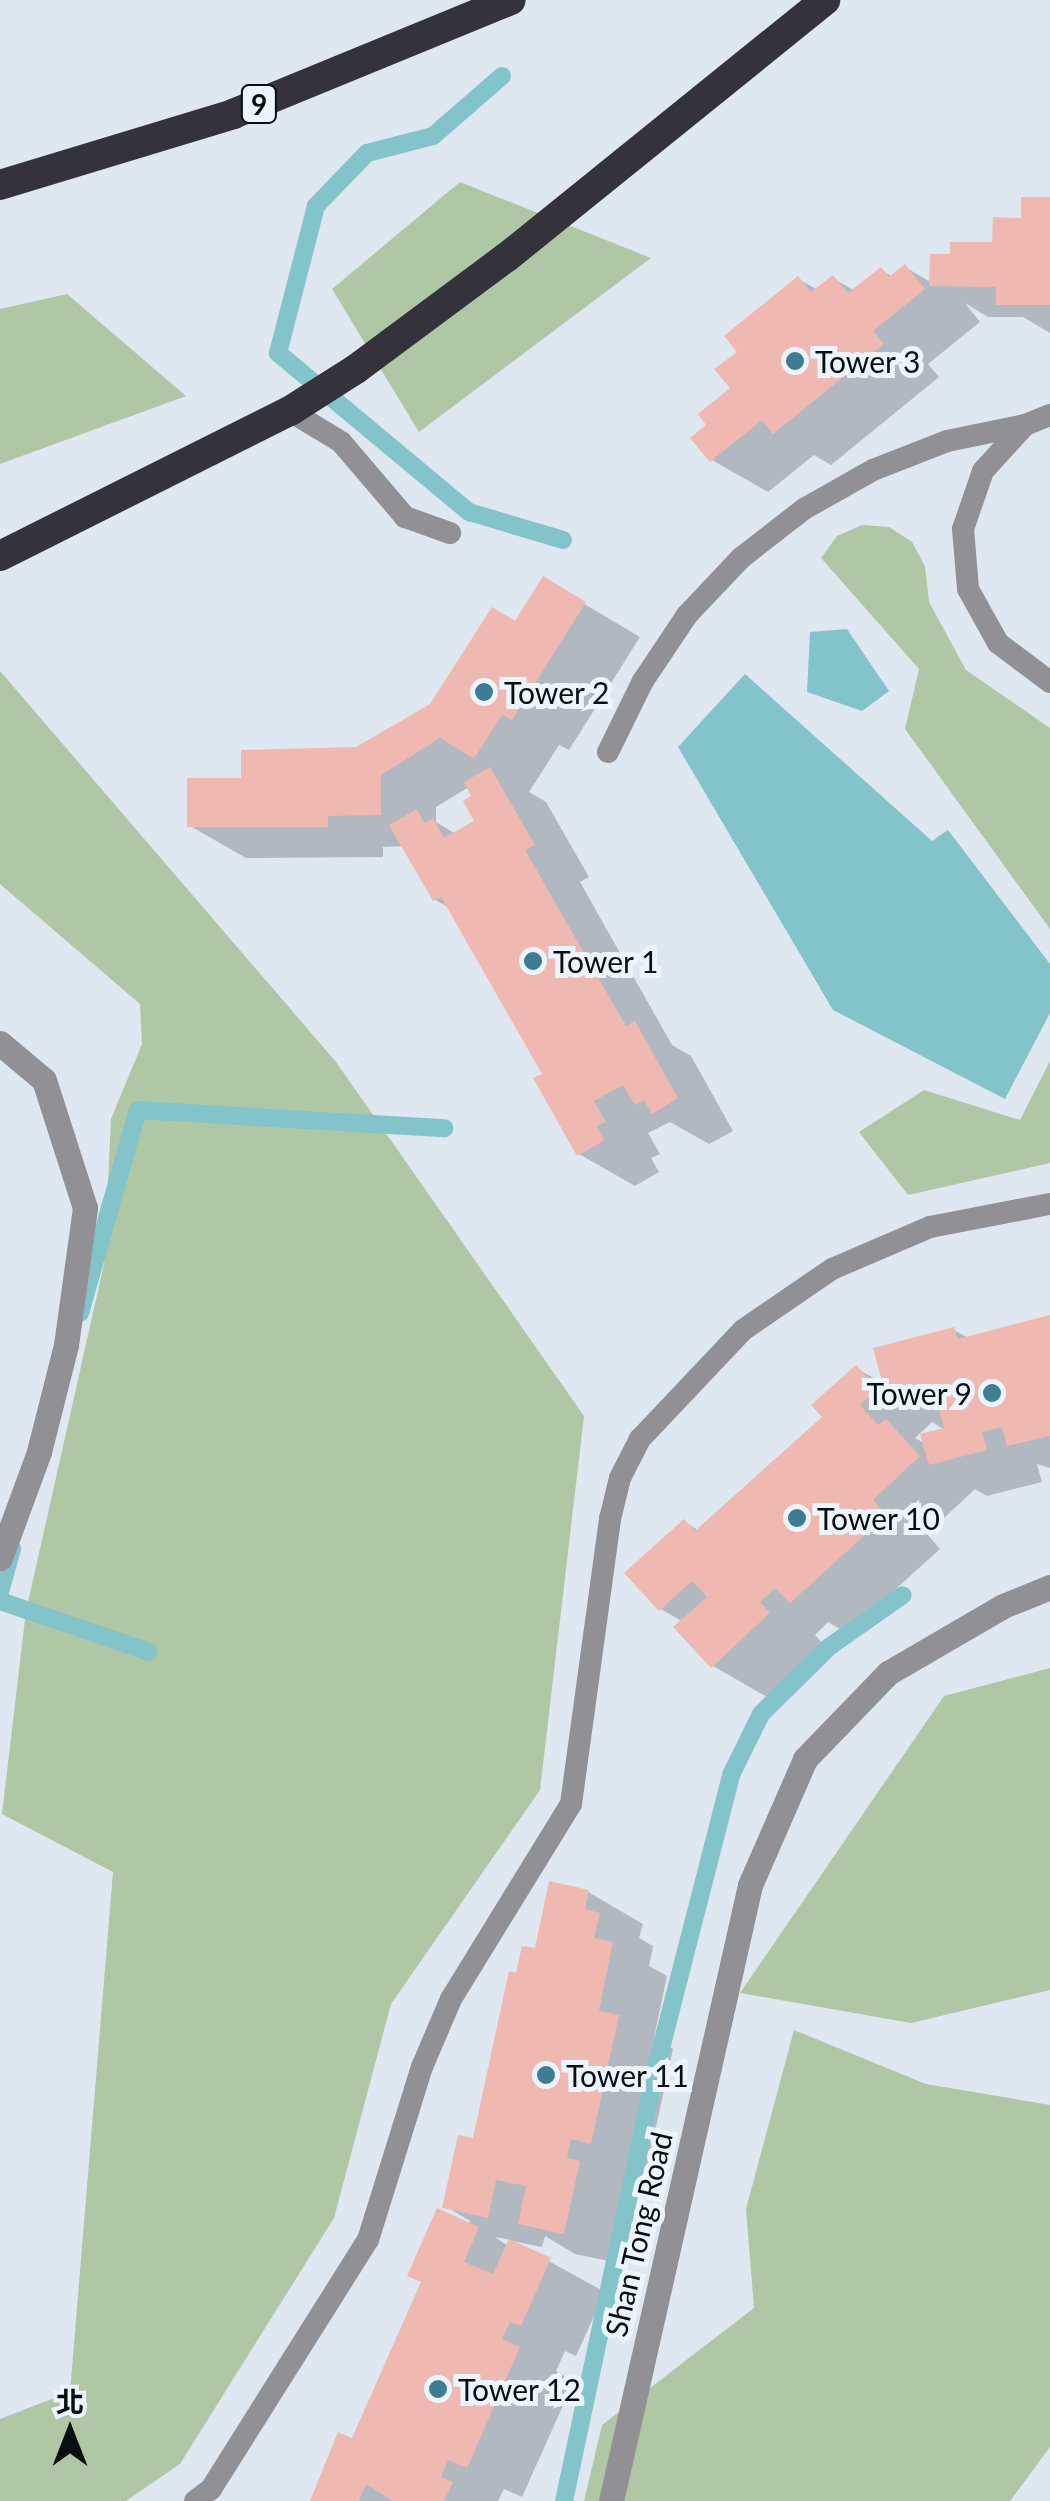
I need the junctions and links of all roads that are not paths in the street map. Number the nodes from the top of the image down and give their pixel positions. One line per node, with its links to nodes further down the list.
1 (511, 0): 3 (highway, 9)
2 (826, 0): 4 (highway)
3 (0, 184)
4 (290, 411): 7 (lane); 8 (highway)
5 (1050, 415): 6 (lane)
6 (1025, 425): 9 (lane); 10 (lane)
7 (450, 533)
8 (0, 556)
9 (1050, 682)
10 (608, 752)
11 (0, 1043): 13 (street)
12 (1050, 1204): 15 (lane)
13 (0, 1558)
14 (1050, 1588): 16 (street, Shan Tong Road)
15 (195, 2501)
16 (611, 2501)

